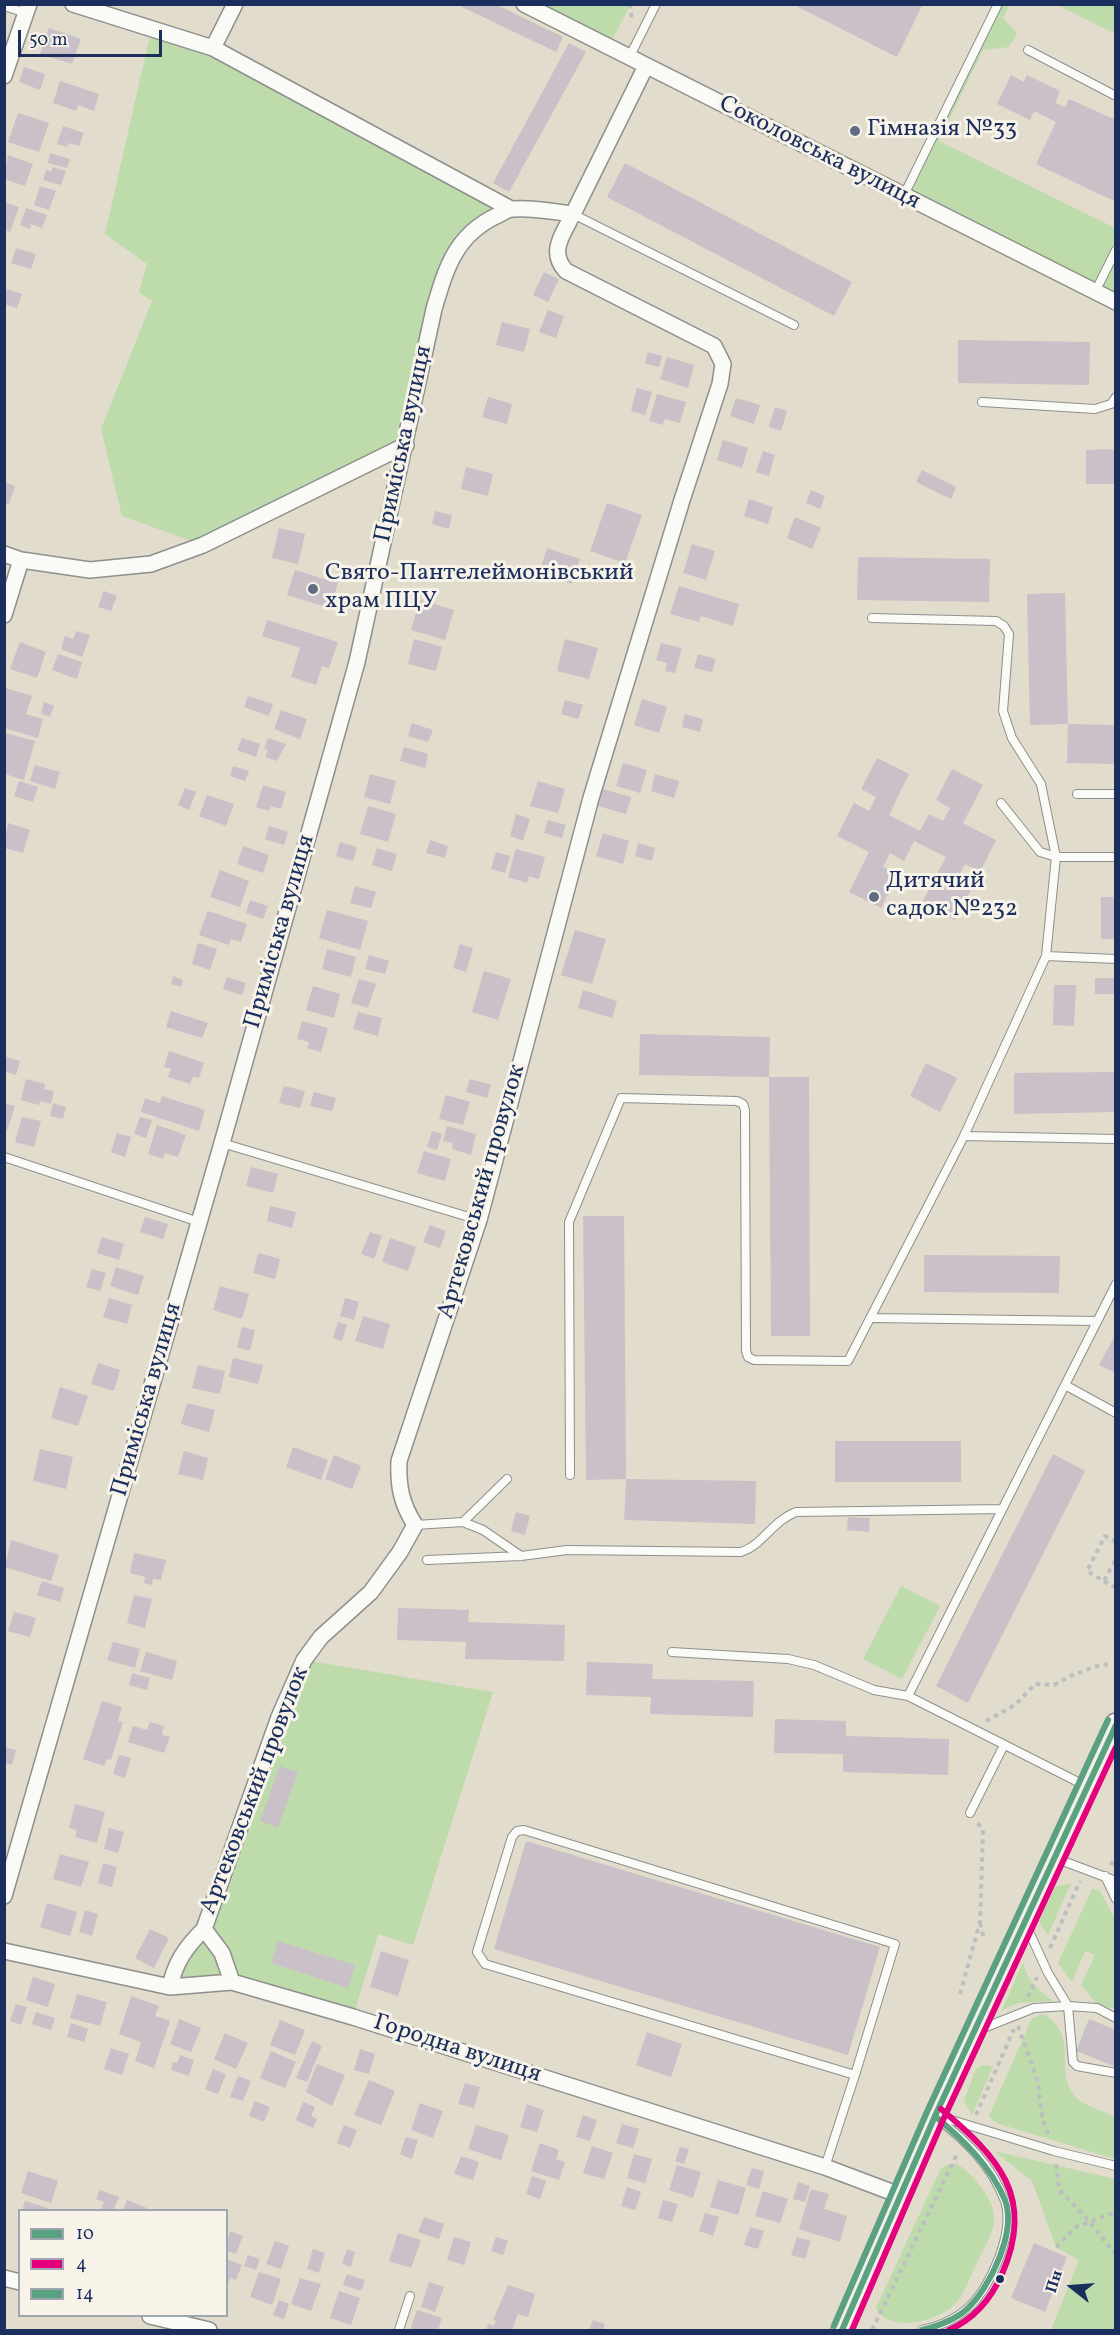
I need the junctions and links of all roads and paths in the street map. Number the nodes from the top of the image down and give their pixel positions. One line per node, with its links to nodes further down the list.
1 (73, 4): 8 (street)
2 (235, 4): 8 (street)
3 (524, 4): 10 (street, Соколовська вулиця)
4 (656, 4): 10 (lane)
5 (998, 4): 14 (lane)
6 (4, 6): 7 (lane)
7 (27, 9): 12 (street)
8 (213, 48): 15 (street)
9 (1028, 50): 13 (lane)
10 (629, 58): 11 (street, Соколовська вулиця)
11 (646, 66): 14 (street, Соколовська вулиця); 16 (street)
12 (4, 76)
13 (1116, 96)
14 (903, 197): 18 (street, Соколовська вулиця)
15 (511, 208): 16 (street); 23 (street, Приміська вулиця)
16 (573, 214): 20 (lane); 39 (street, Артековський провулок)
17 (1116, 250): 18 (lane)
18 (1095, 292): 19 (street, Соколовська вулиця)
19 (1116, 302)
20 (794, 325)
21 (1116, 397): 22 (lane)
22 (982, 402)
23 (406, 445): 25 (street); 37 (street, Приміська вулиця)
24 (4, 554): 25 (street)
25 (21, 560): 26 (street)
26 (4, 615)
27 (872, 618): 31 (lane)
28 (1077, 794): 29 (lane)
29 (1116, 794)
30 (1000, 803): 31 (lane)
31 (1056, 857): 32 (lane); 33 (lane)
32 (1116, 857)
33 (1046, 956): 34 (lane); 35 (lane)
34 (1116, 959)
35 (964, 1136): 36 (lane); 42 (lane)
36 (1116, 1139)
37 (222, 1143): 39 (lane); 40 (street, Приміська вулиця)
38 (4, 1156): 40 (lane)
39 (479, 1220): 50 (street, Артековський провулок)
40 (199, 1222): 68 (street, Приміська вулиця)
41 (1116, 1284): 43 (lane)
42 (873, 1318): 43 (lane); 46 (lane)
43 (1097, 1321): 44 (lane)
44 (1065, 1384): 45 (lane); 48 (lane)
45 (1116, 1413)
46 (570, 1475)
47 (507, 1479): 49 (lane)
48 (1002, 1509): 52 (lane); 59 (lane)
49 (463, 1522): 50 (lane); 52 (lane)
50 (415, 1525): 72 (street, Артековський провулок)
51 (1116, 1542): 55 (path)
52 (521, 1556): 54 (lane)
53 (1116, 1559): 55 (path)
54 (427, 1560)
55 (1104, 1581): 56 (path)
56 (1116, 1588)
57 (672, 1652): 59 (lane)
58 (1112, 1664): 61 (path)
59 (908, 1696): 61 (lane)
60 (1116, 1724): 63 (main road)
61 (977, 1731): 62 (lane)
62 (1004, 1745): 63 (lane); 64 (lane)
63 (1086, 1786): 65 (main road)
64 (970, 1813): 71 (path)
65 (1054, 1858): 66 (lane); 70 (main road)
66 (1105, 1876): 67 (lane); 69 (lane)
67 (1116, 1881)
68 (4, 1896)
69 (1116, 1899)
70 (1025, 1921): 78 (lane); 81 (main road)
71 (980, 1922): 73 (path); 77 (path)
72 (204, 1929): 75 (street); 76 (street, Артековський провулок)
73 (984, 1940)
74 (4, 1951): 76 (street, Городна вулиця)
75 (232, 1982): 76 (street, Городна вулиця); 88 (street, Городна вулиця)
76 (170, 1987)
77 (960, 1994)
78 (1068, 2006): 79 (lane); 81 (lane); 82 (lane)
79 (1116, 2018)
80 (1017, 2022): 86 (path)
81 (974, 2032): 84 (main road)
82 (1116, 2073)
83 (855, 2075): 83 (lane); 88 (lane)
84 (935, 2116): 85 (lane); 86 (lane); 89 (main road)
85 (964, 2140): 99 (path); 100 (lane)
86 (1054, 2151): 87 (lane); 91 (path)
87 (1116, 2166)
88 (825, 2167): 89 (street, Городна вулиця)
89 (902, 2196): 98 (main road)
90 (1116, 2212): 91 (path)
91 (1088, 2220): 92 (path); 93 (path)
92 (1056, 2247)
93 (1116, 2254)
94 (410, 2296): 97 (lane)
95 (154, 2317): 96 (street)
96 (209, 2331)
97 (399, 2331)
98 (842, 2331)
99 (872, 2331)
100 (922, 2331)

